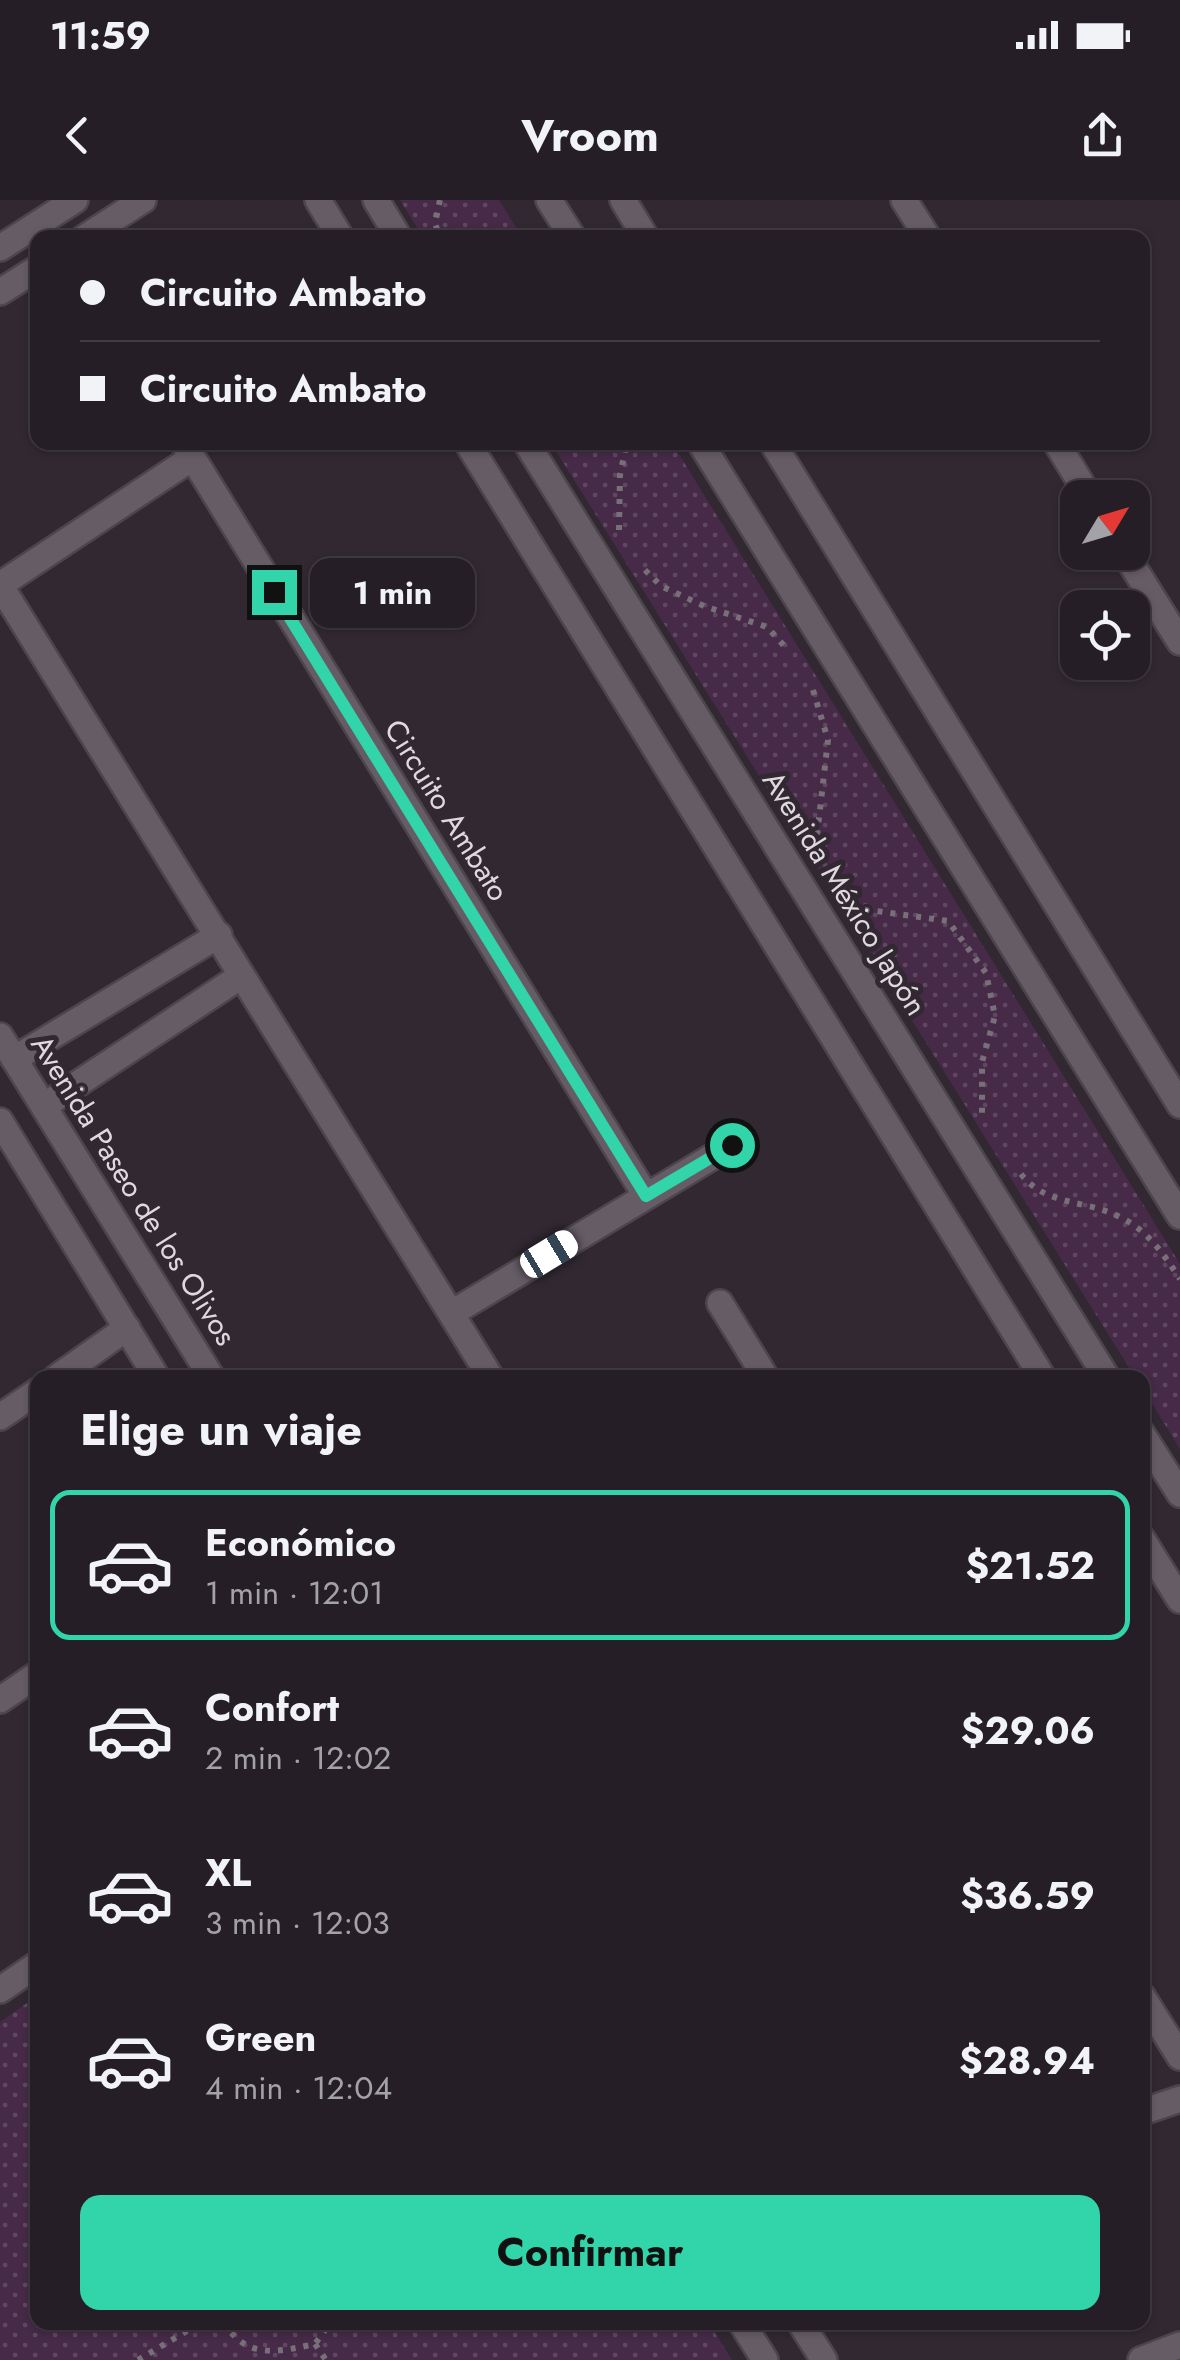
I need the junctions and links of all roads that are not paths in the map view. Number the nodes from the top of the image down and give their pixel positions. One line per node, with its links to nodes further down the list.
1 (75, 200): 14 (street)
2 (143, 200): 8 (street)
3 (318, 200): 9 (street)
4 (376, 200): 10 (street)
5 (550, 200): 11 (street)
6 (623, 200): 12 (street)
7 (904, 200): 13 (street)
8 (96, 230)
9 (336, 230)
10 (394, 230)
11 (568, 230)
12 (641, 230)
13 (923, 230)
14 (0, 248)
15 (30, 273): 16 (street)
16 (0, 292)
17 (188, 450): 25 (street, Circuito Ambato); 35 (street, Circuito Ambato)
18 (472, 450): 45 (street)
19 (531, 450): 46 (street, Avenida México Japón)
20 (705, 450): 36 (street)
21 (777, 450): 31 (street)
22 (1061, 450): 23 (street)
23 (1079, 480)
24 (1135, 570): 26 (street)
25 (0, 585): 27 (street, Circuito Ambato)
26 (1180, 642)
27 (218, 935): 28 (street, Circuito Ambato); 30 (street)
28 (241, 976): 32 (street); 38 (street, Circuito Ambato)
29 (0, 1036): 30 (street, Avenida Paseo de los Olivos)
30 (14, 1059): 32 (street, Avenida Paseo de los Olivos)
31 (1180, 1104)
32 (44, 1106): 42 (street, Avenida Paseo de los Olivos)
33 (2, 1129): 39 (street)
34 (732, 1145): 35 (street)
35 (646, 1196): 38 (street)
36 (1180, 1216)
37 (720, 1304): 44 (street)
38 (452, 1313): 43 (street, Circuito Ambato)
39 (127, 1328): 40 (street); 41 (street)
40 (67, 1370)
41 (152, 1370)
42 (207, 1370)
43 (487, 1370)
44 (761, 1370)
45 (1038, 1370)
46 (1103, 1370)
47 (30, 1396): 48 (street)
48 (0, 1417)
49 (1150, 1447): 50 (street)
50 (1180, 1494)
51 (1150, 1552): 52 (street)
52 (1180, 1600)
53 (30, 1679): 54 (street)
54 (0, 1700)
55 (30, 1969): 56 (street)
56 (0, 1990)
57 (1150, 2009): 58 (street)
58 (1180, 2057)
59 (1180, 2099): 60 (street)
60 (1150, 2109)
61 (746, 2330): 64 (street)
62 (805, 2330): 65 (street)
63 (1180, 2345): 66 (street)
64 (764, 2360)
65 (824, 2360)
66 (1141, 2360)

